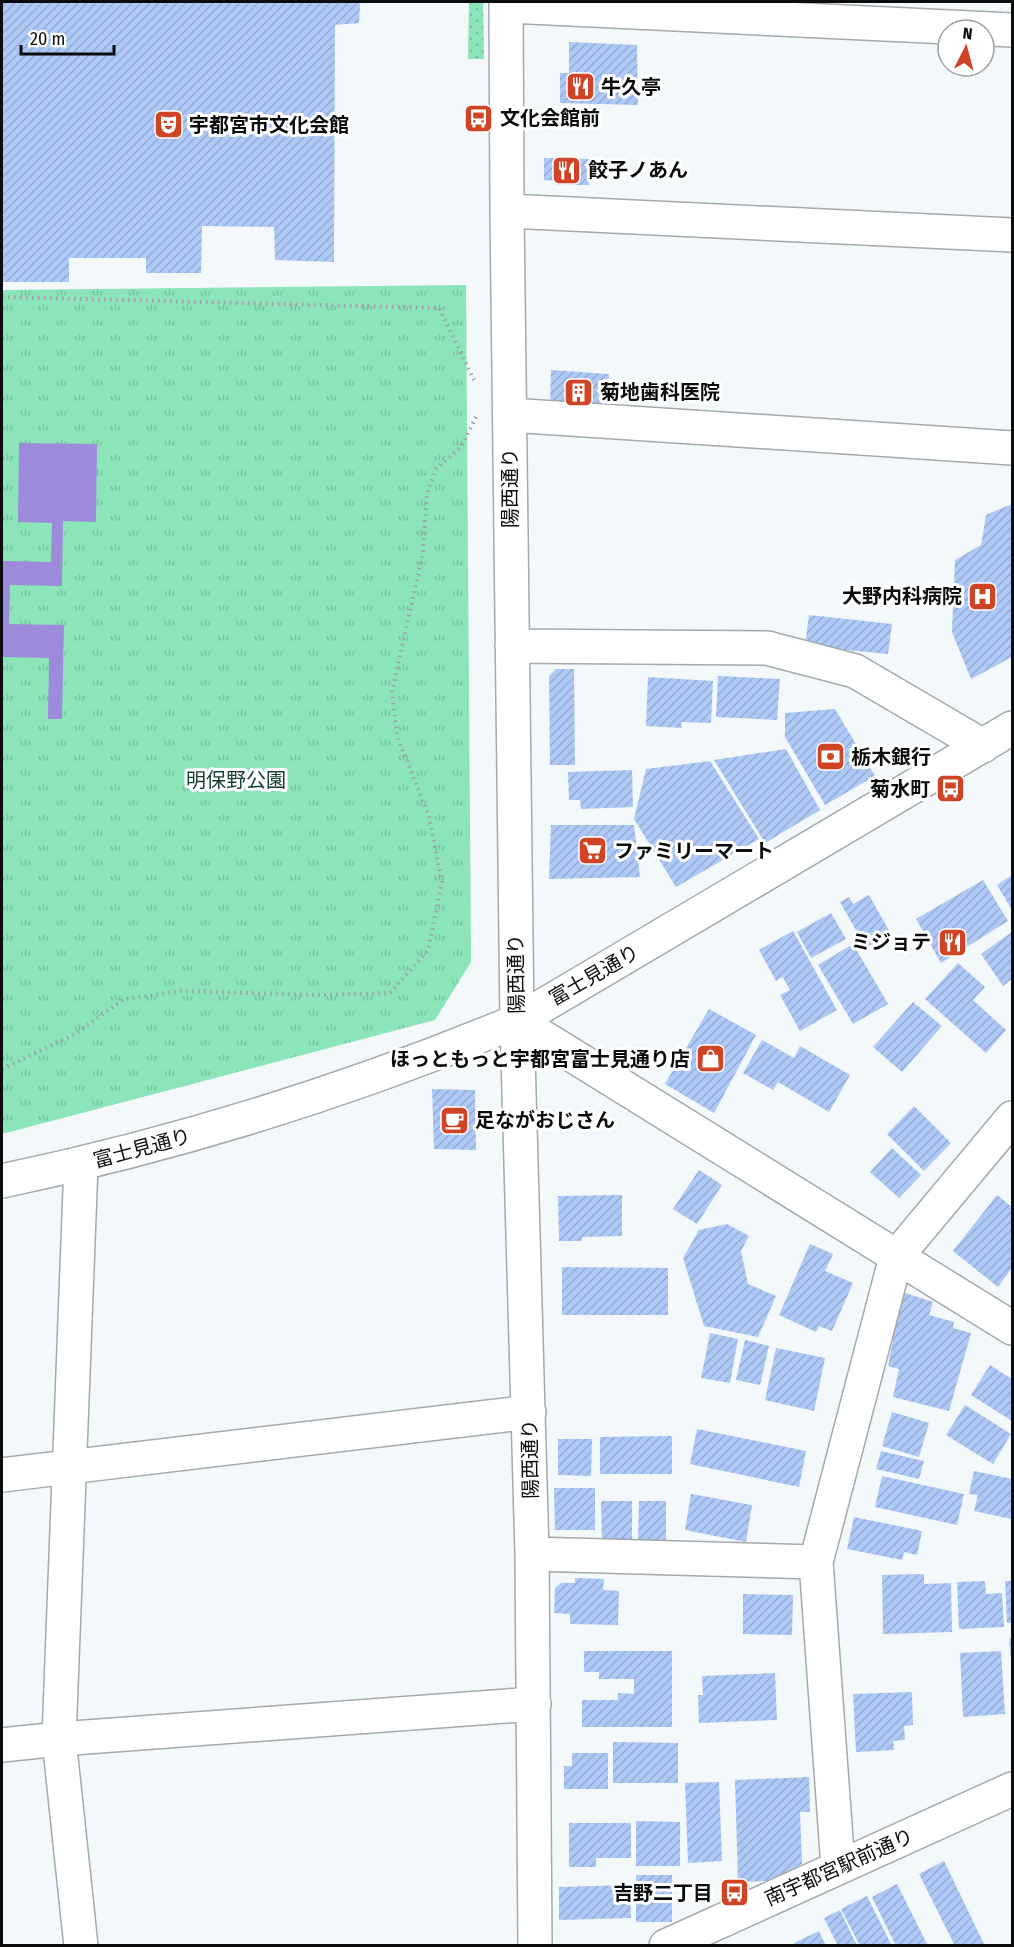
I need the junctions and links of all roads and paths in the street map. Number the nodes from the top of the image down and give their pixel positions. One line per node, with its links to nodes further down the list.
1 (506, 4): 2 (street); 3 (street, 陽西通り)
2 (1012, 30)
3 (507, 211): 4 (street); 8 (street, 陽西通り)
4 (1012, 235)
5 (2, 297): 6 (path)
6 (475, 388)
7 (476, 408): 14 (path)
8 (510, 415): 9 (street); 10 (street, 陽西通り)
9 (1012, 448)
10 (512, 646): 12 (street); 13 (street, 陽西通り)
11 (1012, 728): 12 (street, 富士見通り)
12 (983, 746): 13 (street, 富士見通り)
13 (517, 1021): 16 (street, 富士見通り); 18 (street); 20 (street, 陽西通り)
14 (2, 1069)
15 (1012, 1118): 18 (street)
16 (81, 1164): 17 (street, 富士見通り); 21 (street)
17 (2, 1181)
18 (896, 1257): 19 (street); 24 (street)
19 (1012, 1328)
20 (529, 1412): 21 (street); 23 (street, 陽西通り)
21 (68, 1466): 22 (street); 26 (street)
22 (2, 1475)
23 (532, 1554): 24 (street); 25 (street, 陽西通り)
24 (816, 1562): 29 (street)
25 (534, 1704): 26 (street); 31 (street, 陽西通り)
26 (58, 1739): 27 (street); 30 (street)
27 (2, 1745)
28 (1012, 1789): 29 (street, 南宇都宮駅前通り)
29 (838, 1867): 32 (street, 南宇都宮駅前通り)
30 (81, 1946)
31 (536, 1946)
32 (666, 1946)

